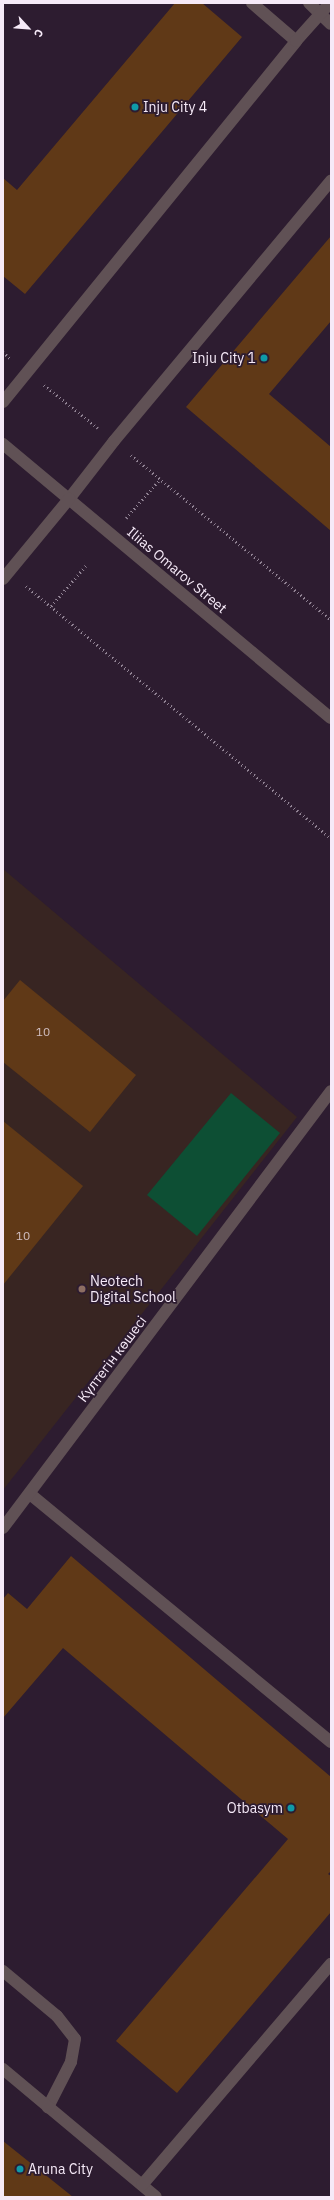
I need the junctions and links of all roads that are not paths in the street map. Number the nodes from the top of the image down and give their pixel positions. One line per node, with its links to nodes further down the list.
1 (252, 3): 6 (street)
2 (309, 3): 4 (street)
3 (330, 3): 4 (street)
4 (320, 14): 5 (street); 6 (street)
5 (331, 24)
6 (296, 41): 8 (street)
7 (331, 181): 10 (street)
8 (3, 402)
9 (3, 444): 10 (street, Iliias Omarov Street)
10 (69, 499): 11 (street); 12 (street, Iliias Omarov Street)
11 (6, 576)
12 (331, 718)
13 (331, 1091): 14 (street, Күлтегін көшесі)
14 (30, 1494): 15 (street, Күлтегін көшесі); 16 (street)
15 (3, 1528)
16 (331, 1742)
17 (331, 1964): 21 (street)
18 (3, 1971): 20 (street)
19 (3, 2069): 20 (street)
20 (48, 2107): 21 (street)
21 (142, 2185): 22 (street)
22 (156, 2197)

